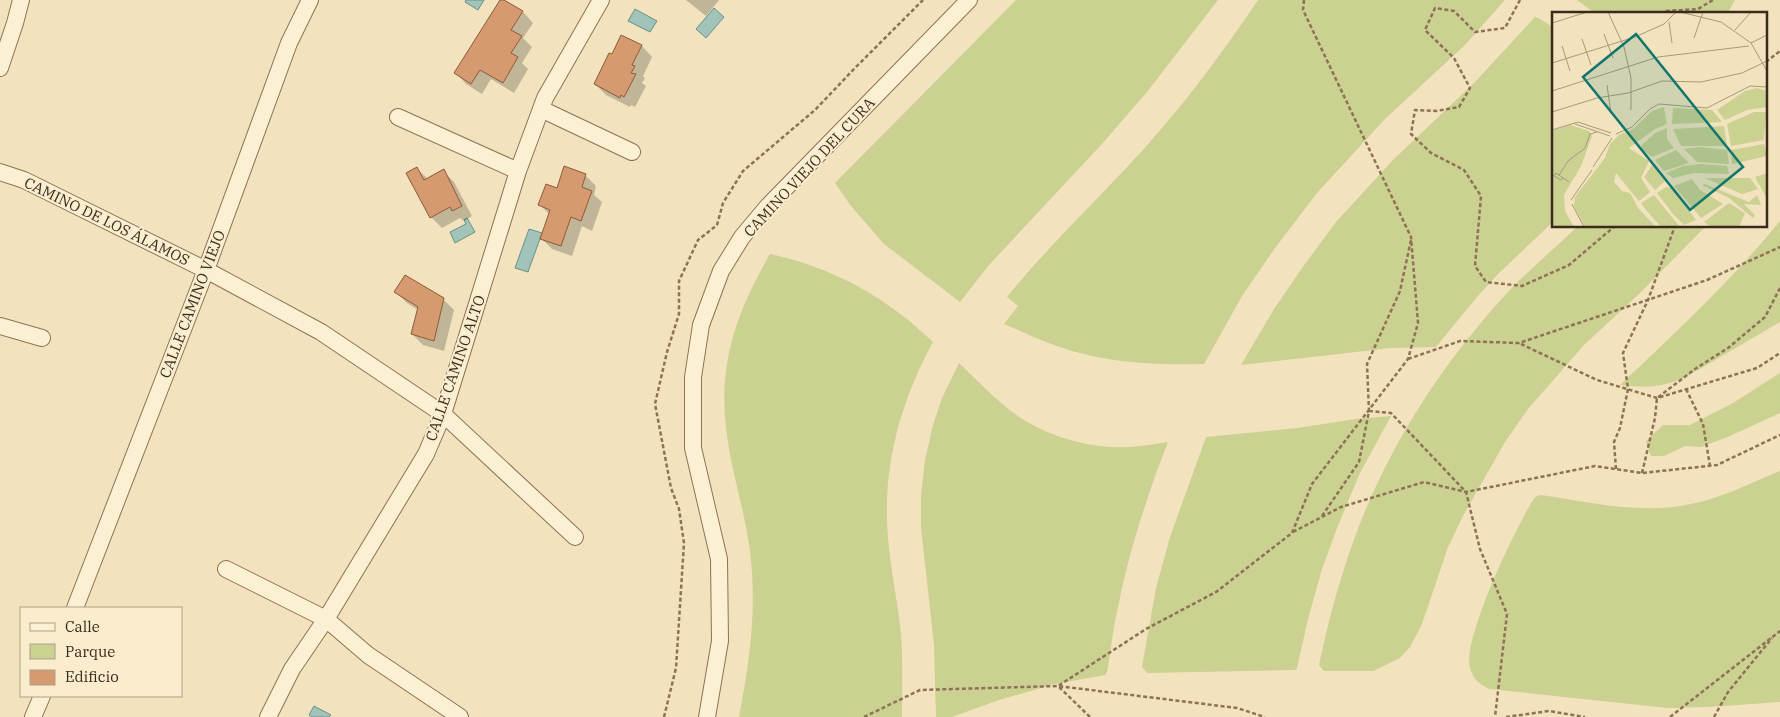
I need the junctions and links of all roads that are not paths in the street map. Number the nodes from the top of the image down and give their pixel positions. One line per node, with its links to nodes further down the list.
1 (21, 0): 5 (street)
2 (310, 0): 11 (street, CALLE CAMINO VIEJO)
3 (601, 0): 6 (street, CALLE CAMINO ALTO)
4 (968, 0): 23 (street, CAMINO VIEJO DEL CURA)
5 (0, 68)
6 (541, 109): 8 (street); 9 (street, CALLE CAMINO ALTO)
7 (398, 117): 9 (street)
8 (632, 152)
9 (518, 171): 14 (street, CALLE CAMINO ALTO)
10 (0, 172): 11 (street, CAMINO DE LOS ÁLAMOS)
11 (206, 270): 14 (street, CAMINO DE LOS ÁLAMOS); 17 (street, CALLE CAMINO VIEJO)
12 (0, 326): 13 (street)
13 (42, 338)
14 (443, 414): 15 (street, CAMINO DE LOS ÁLAMOS); 18 (street, CALLE CAMINO ALTO)
15 (575, 537)
16 (226, 569): 18 (street)
17 (75, 607)
18 (326, 620): 21 (street, CALLE CAMINO ALTO); 22 (street)
19 (42, 697): 20 (street)
20 (33, 717)
21 (268, 717)
22 (460, 717)
23 (707, 717)

